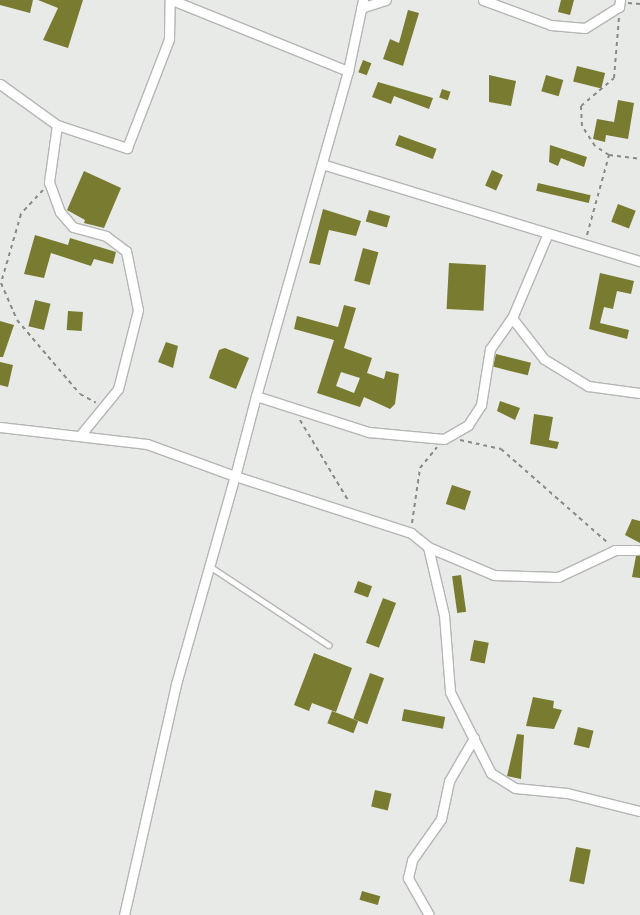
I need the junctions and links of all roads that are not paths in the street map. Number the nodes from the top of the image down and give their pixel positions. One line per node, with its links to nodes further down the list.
1 (171, 0): 6 (street); 8 (street)
2 (386, 0): 5 (street)
3 (483, 0): 4 (street)
4 (620, 3)
5 (362, 4): 6 (street)
6 (348, 71): 9 (street)
7 (0, 84): 8 (street)
8 (57, 126): 16 (street)
9 (322, 164): 10 (street); 14 (street)
10 (548, 233): 11 (street); 12 (street)
11 (640, 261)
12 (512, 318): 13 (street); 14 (street)
13 (640, 393)
14 (256, 396): 17 (street)
15 (0, 427): 16 (street)
16 (82, 433): 17 (street)
17 (235, 476): 18 (street); 20 (street)
18 (428, 547): 19 (street); 22 (street)
19 (637, 550)
20 (211, 567): 21 (lane); 25 (street)
21 (329, 645)
22 (474, 738): 23 (street); 24 (street)
23 (640, 811)
24 (428, 914): 26 (street)
25 (124, 915)
26 (439, 915)

